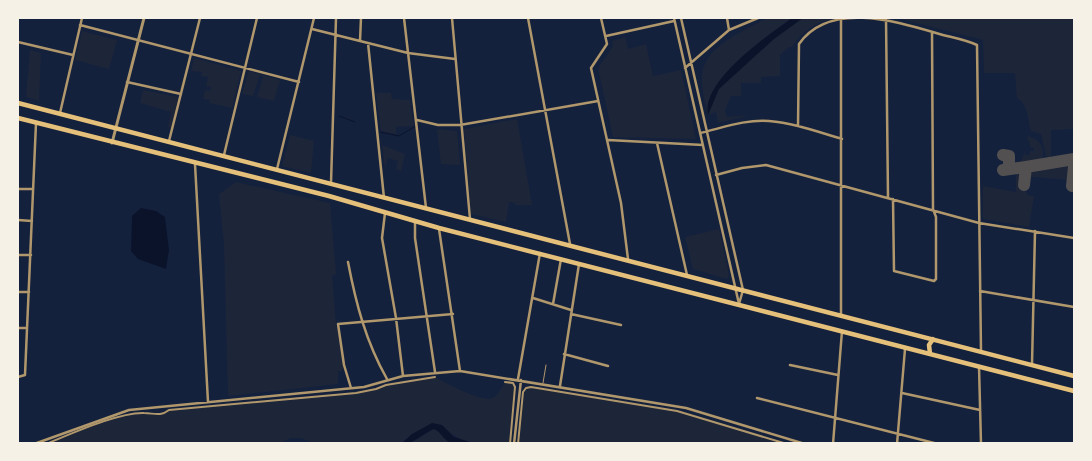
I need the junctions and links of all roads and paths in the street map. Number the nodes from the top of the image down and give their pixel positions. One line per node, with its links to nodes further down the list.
1 (82, 18): 18 (street)
2 (144, 18): 24 (street)
3 (200, 18): 29 (street)
4 (257, 18): 33 (street)
5 (314, 18): 19 (street)
6 (336, 18): 22 (street)
7 (361, 18): 25 (street)
8 (404, 18): 28 (street)
9 (452, 18): 31 (street)
10 (528, 18): 40 (street)
11 (601, 18): 23 (street)
12 (681, 18): 32 (street)
13 (727, 18): 20 (street)
14 (758, 18): 20 (street)
15 (886, 18): 17 (street); 21 (street); 64 (street)
16 (674, 19): 23 (street); 34 (street)
17 (841, 20): 46 (street); 50 (street)
18 (80, 25): 24 (street); 30 (street)
19 (312, 29): 22 (street); 36 (street)
20 (729, 30): 32 (street)
21 (932, 32): 68 (street); 74 (street)
22 (334, 35): 25 (street); 60 (street)
23 (606, 36): 38 (street)
24 (138, 41): 29 (street); 35 (street)
25 (360, 41): 27 (street)
26 (18, 42): 30 (street)
27 (368, 43): 28 (street); 65 (street)
28 (408, 53): 31 (street); 43 (street)
29 (191, 54): 33 (street); 37 (street)
30 (73, 55): 41 (street)
31 (455, 58): 45 (street)
32 (691, 63): 34 (street); 48 (street)
33 (245, 68): 36 (street); 56 (street)
34 (685, 68): 49 (street)
35 (127, 82): 37 (street); 47 (street)
36 (300, 82): 58 (street)
37 (181, 94): 52 (street)
38 (598, 101): 40 (street); 51 (street)
39 (18, 103): 41 (main road)
40 (546, 109): 45 (street); 78 (street)
41 (60, 113): 47 (main road)
42 (18, 118): 44 (main road)
43 (417, 120): 45 (street); 67 (street)
44 (36, 123): 53 (main road); 63 (street)
45 (460, 125): 70 (street)
46 (798, 126): 48 (street); 50 (street)
47 (116, 128): 52 (main road); 53 (street)
48 (707, 132): 49 (street); 59 (street)
49 (700, 134): 55 (street)
50 (842, 139): 61 (street)
51 (608, 140): 54 (street); 83 (street)
52 (169, 141): 56 (main road)
53 (112, 143): 57 (main road)
54 (657, 143): 55 (street); 86 (street)
55 (702, 145): 87 (street)
56 (224, 155): 58 (main road)
57 (195, 164): 69 (main road); 134 (street)
58 (277, 169): 60 (main road)
59 (716, 175): 61 (street); 88 (street)
60 (330, 183): 65 (main road)
61 (842, 186): 64 (street); 100 (street)
62 (18, 189): 63 (street)
63 (34, 190): 72 (street)
64 (888, 197): 66 (street)
65 (384, 198): 67 (main road)
66 (893, 199): 68 (street); 68 (street)
67 (426, 208): 70 (main road)
68 (933, 210): 74 (street)
69 (385, 212): 73 (main road); 102 (street)
70 (470, 219): 78 (main road)
71 (18, 220): 72 (street)
72 (32, 221): 81 (street)
73 (415, 221): 75 (main road); 101 (street)
74 (979, 223): 76 (street); 89 (street)
75 (439, 228): 79 (main road); 98 (street)
76 (1035, 231): 77 (street); 93 (street)
77 (1074, 238)
78 (570, 244): 83 (main road)
79 (540, 253): 82 (main road); 92 (street)
80 (18, 255): 81 (street)
81 (30, 256): 91 (street)
82 (561, 258): 85 (main road); 94 (street)
83 (628, 259): 86 (main road)
84 (348, 262): 103 (street)
85 (579, 263): 95 (main road); 97 (street)
86 (686, 275): 87 (main road)
87 (735, 288): 88 (main road); 95 (street)
88 (744, 290): 95 (street); 100 (main road)
89 (980, 291): 93 (street); 110 (street)
90 (18, 292): 91 (street)
91 (29, 292): 106 (street)
92 (533, 298): 94 (street); 126 (street)
93 (1033, 300): 96 (street); 115 (street)
94 (553, 304): 97 (street)
95 (739, 304): 107 (main road)
96 (1074, 307)
97 (571, 310): 99 (street)
98 (453, 314): 101 (street); 118 (street)
99 (571, 314): 104 (street); 111 (street)
100 (841, 315): 108 (main road)
101 (427, 316): 102 (street); 119 (street)
102 (396, 318): 103 (street); 121 (street)
103 (361, 322): 125 (street); 130 (street)
104 (621, 325)
105 (18, 328): 106 (street)
106 (27, 328): 123 (street)
107 (842, 331): 109 (main road); 120 (street)
108 (934, 339): 110 (main road); 112 (main road)
109 (905, 347): 112 (main road); 132 (street)
110 (981, 352): 115 (main road)
111 (564, 354): 116 (street); 129 (street)
112 (930, 354): 117 (main road)
113 (546, 364): 128 (lane)
114 (790, 365): 120 (street)
115 (1032, 365): 122 (main road)
116 (608, 366)
117 (979, 366): 131 (main road); 135 (street)
118 (460, 370): 119 (street); 126 (street)
119 (435, 372): 121 (street)
120 (838, 375): 136 (street)
121 (403, 376): 125 (street)
122 (1074, 376)
123 (18, 377)
124 (435, 377): 140 (street)
125 (387, 379): 130 (street)
126 (520, 380): 128 (street); 137 (street)
127 (505, 382): 137 (street)
128 (543, 383): 129 (street)
129 (560, 386): 144 (street)
130 (351, 388): 134 (street)
131 (1074, 391)
132 (902, 393): 135 (street); 138 (street)
133 (757, 398): 136 (street)
134 (208, 402): 139 (street)
135 (980, 410): 148 (street)
136 (835, 419): 138 (street); 145 (street)
137 (513, 429): 141 (street)
138 (898, 434): 146 (street); 147 (street)
139 (34, 444)
140 (46, 444)
141 (512, 444)
142 (518, 444): 143 (street)
143 (787, 444)
144 (806, 444)
145 (833, 444)
146 (897, 444)
147 (938, 444)
148 (981, 444)

